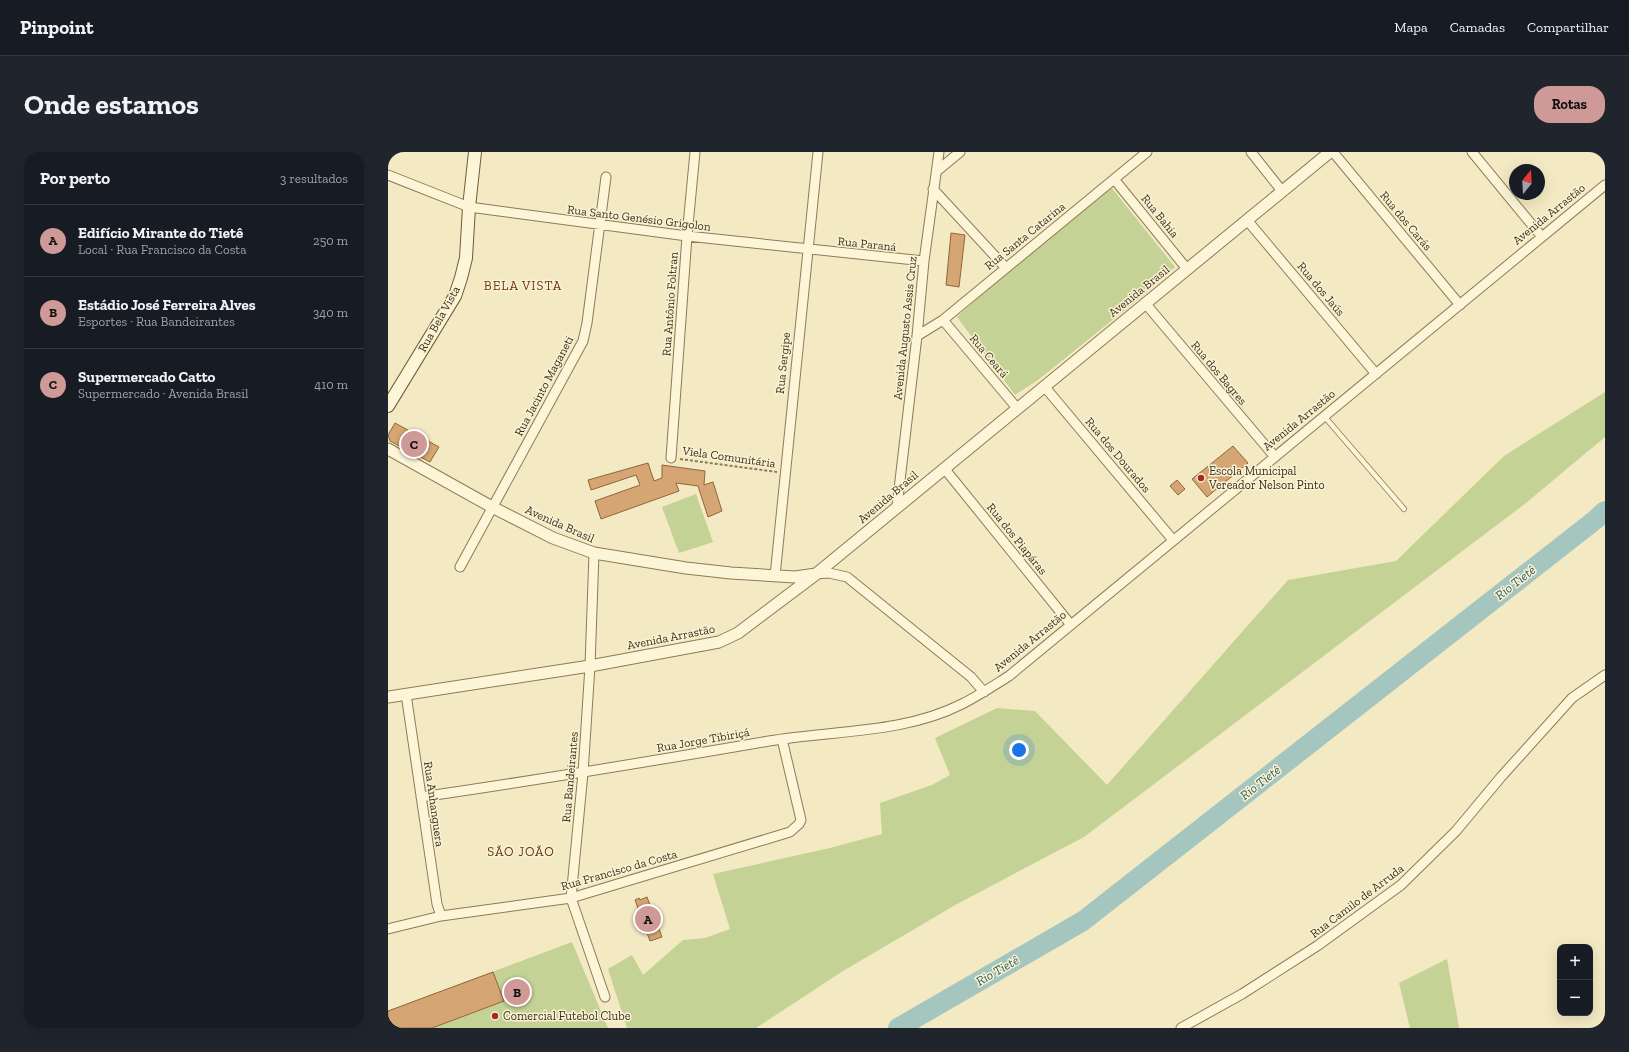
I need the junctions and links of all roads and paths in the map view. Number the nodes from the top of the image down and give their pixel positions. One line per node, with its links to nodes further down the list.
1 (475, 152): 17 (main road, Rua Bela Vista)
2 (695, 152): 20 (street, Rua Antônio Foltran)
3 (818, 152): 22 (street, Rua Sergipe)
4 (939, 152): 10 (street, Avenida Augusto Assis Cruz)
5 (960, 152): 10 (street)
6 (1146, 152): 13 (street, Rua Santa Catarina)
7 (1251, 152): 16 (street)
8 (1331, 152): 16 (street, Avenida Brasil); 27 (street, Rua dos Carás)
9 (1472, 152): 21 (street)
10 (937, 171): 15 (street, Avenida Augusto Assis Cruz)
11 (388, 175): 17 (street, Rua Santo Genésio Grigolon)
12 (606, 177): 19 (street, Rua Jacinto Maganeti)
13 (1114, 179): 24 (street, Rua Santa Catarina); 25 (street, Rua Bahia)
14 (1605, 185): 21 (street, Avenida Arrastão)
15 (933, 189): 23 (street, Avenida Augusto Assis Cruz); 24 (street)
16 (1282, 191): 18 (street, Avenida Brasil)
17 (469, 207): 19 (street, Rua Santo Genésio Grigolon); 32 (main road, Rua Bela Vista)
18 (1247, 220): 25 (street, Avenida Brasil); 30 (street, Rua dos Jaús)
19 (600, 225): 20 (street, Rua Santo Genésio Grigolon); 41 (street, Rua Jacinto Maganeti)
20 (687, 236): 22 (street, Rua Santo Genésio Grigolon); 37 (street, Rua Antônio Foltran)
21 (1542, 237): 27 (street, Avenida Arrastão)
22 (807, 250): 23 (street, Rua Paraná); 39 (street, Rua Sergipe)
23 (924, 261): 29 (street, Avenida Augusto Assis Cruz)
24 (1005, 267): 28 (street, Rua Santa Catarina)
25 (1187, 269): 26 (street, Avenida Brasil)
26 (1145, 303): 31 (street, Avenida Brasil); 36 (street, Rua dos Bagres)
27 (1460, 304): 30 (street, Avenida Arrastão)
28 (943, 320): 29 (street, Rua Santa Catarina); 33 (street, Rua Ceará)
29 (917, 336): 40 (street, Avenida Augusto Assis Cruz)
30 (1376, 374): 34 (street, Avenida Arrastão)
31 (1044, 386): 33 (street, Avenida Brasil); 43 (street, Rua dos Dourados)
32 (388, 406)
33 (1017, 408): 38 (street, Avenida Brasil)
34 (1324, 416): 36 (street, Avenida Arrastão); 42 (lane)
35 (388, 449): 41 (street, Avenida Brasil)
36 (1275, 457): 43 (street, Avenida Arrastão)
37 (671, 458): 39 (path, Viela Comunitária)
38 (944, 468): 40 (street, Avenida Brasil); 48 (street, Rua dos Piapáras)
39 (784, 474): 47 (street, Rua Sergipe)
40 (897, 506): 46 (street, Avenida Brasil)
41 (492, 507): 44 (street, Avenida Brasil); 45 (street, Rua Jacinto Maganeti)
42 (1404, 509)
43 (1173, 540): 48 (street, Avenida Arrastão)
44 (594, 553): 47 (street, Avenida Brasil); 49 (street, Rua Bandeirantes)
45 (460, 567)
46 (816, 574): 47 (street, Avenida Brasil); 49 (street, Avenida Arrastão); 51 (street)
47 (775, 576)
48 (1071, 625): 51 (street, Avenida Arrastão)
49 (590, 666): 52 (street, Avenida Arrastão); 55 (street, Rua Bandeirantes)
50 (1605, 675): 61 (street, Rua Camilo de Arruda)
51 (984, 692): 54 (street, Rua Jorge Tibiriçá)
52 (406, 694): 53 (street, Avenida Arrastão); 56 (street, Rua Anhanguera)
53 (388, 697)
54 (782, 739): 55 (street, Rua Jorge Tibiriçá); 57 (street, Rua Francisco da Costa)
55 (583, 773): 56 (street, Rua Jorge Tibiriçá); 57 (street, Rua Bandeirantes)
56 (421, 797): 58 (street, Rua Anhanguera)
57 (571, 898): 58 (street, Rua Francisco da Costa); 60 (street, Rua Bandeirantes)
58 (441, 916): 59 (street, Rua Francisco da Costa)
59 (388, 929)
60 (605, 997)
61 (1180, 1028)

